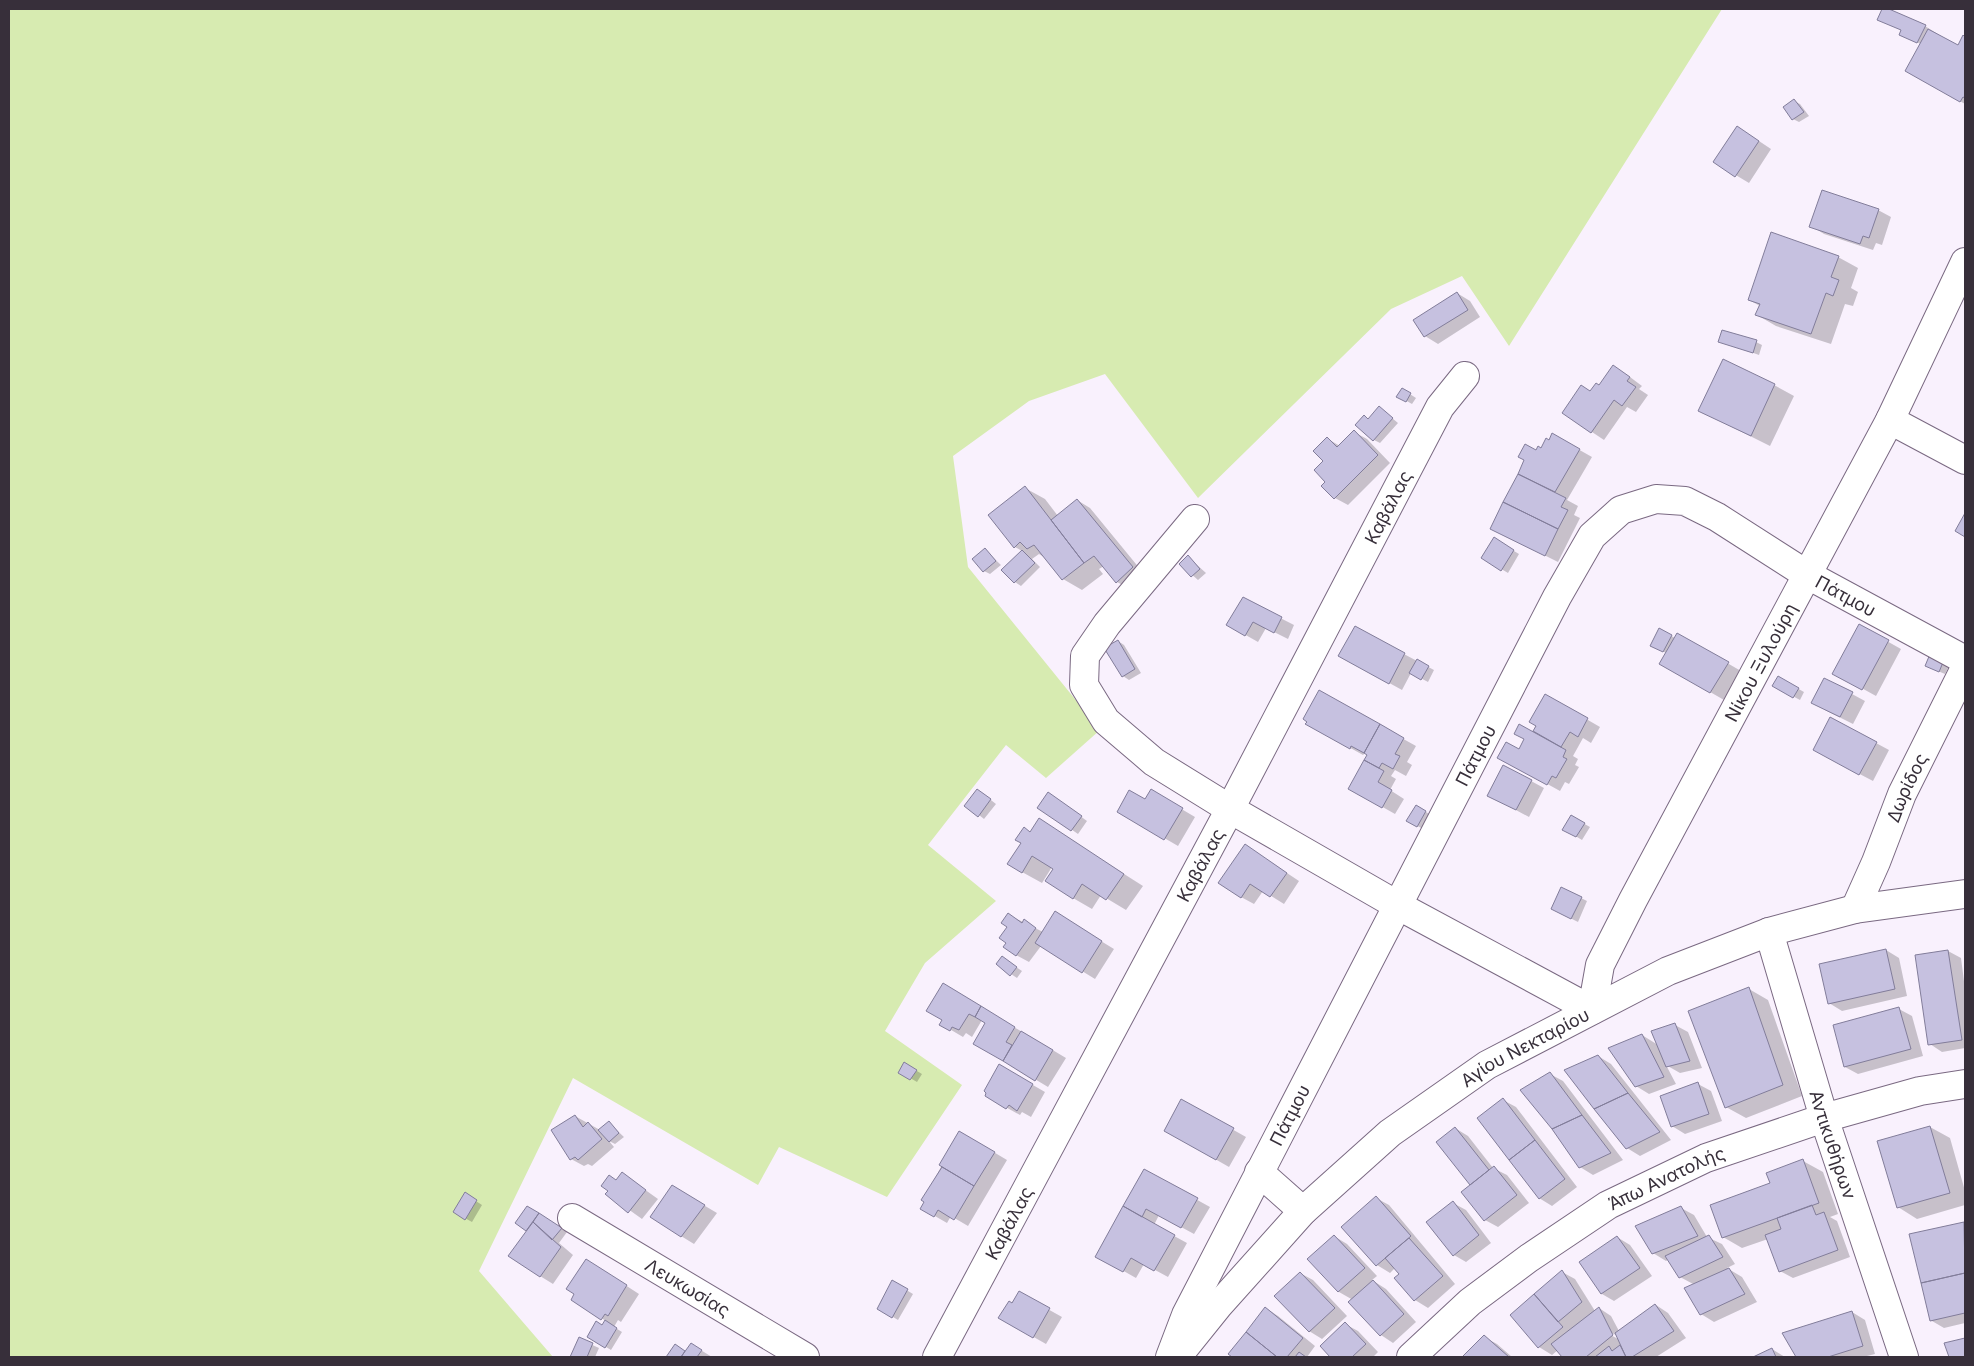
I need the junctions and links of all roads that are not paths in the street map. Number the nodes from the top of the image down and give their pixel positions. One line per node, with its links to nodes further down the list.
1 (1965, 262): 3 (street, Νίκου Ξυλούρη)
2 (1465, 376): 9 (street, Καβάλας)
3 (1890, 420): 4 (street); 6 (street, Νίκου Ξυλούρη)
4 (1965, 460)
5 (1195, 519): 9 (street)
6 (1806, 574): 7 (street, Πάτμου); 11 (street, Πάτμου); 14 (street, Νίκου Ξυλούρη)
7 (1965, 660)
8 (1965, 668): 12 (street, Δωρίδος)
9 (1230, 809): 11 (street); 21 (street, Καβάλας)
10 (1965, 894): 12 (street, Αγίου Νεκταρίου)
11 (1397, 905): 14 (street); 17 (street, Πάτμου)
12 (1855, 909): 13 (street, Αγίου Νεκταρίου)
13 (1769, 932): 14 (street, Αγίου Νεκταρίου); 16 (street, Αντικυθήρων)
14 (1592, 1010): 18 (street, Αγίου Νεκταρίου)
15 (1965, 1084): 16 (street, Άπω Ανατολής)
16 (1824, 1118): 24 (street, Άπω Ανατολής); 25 (street, Αντικυθήρων)
17 (1259, 1172): 18 (street); 22 (street, Πάτμου)
18 (1303, 1211): 23 (street, Αγίου Νεκταρίου)
19 (572, 1218): 20 (street, Λευκωσίας)
20 (805, 1357)
21 (937, 1357)
22 (1170, 1357)
23 (1178, 1357)
24 (1411, 1357)
25 (1904, 1357)

